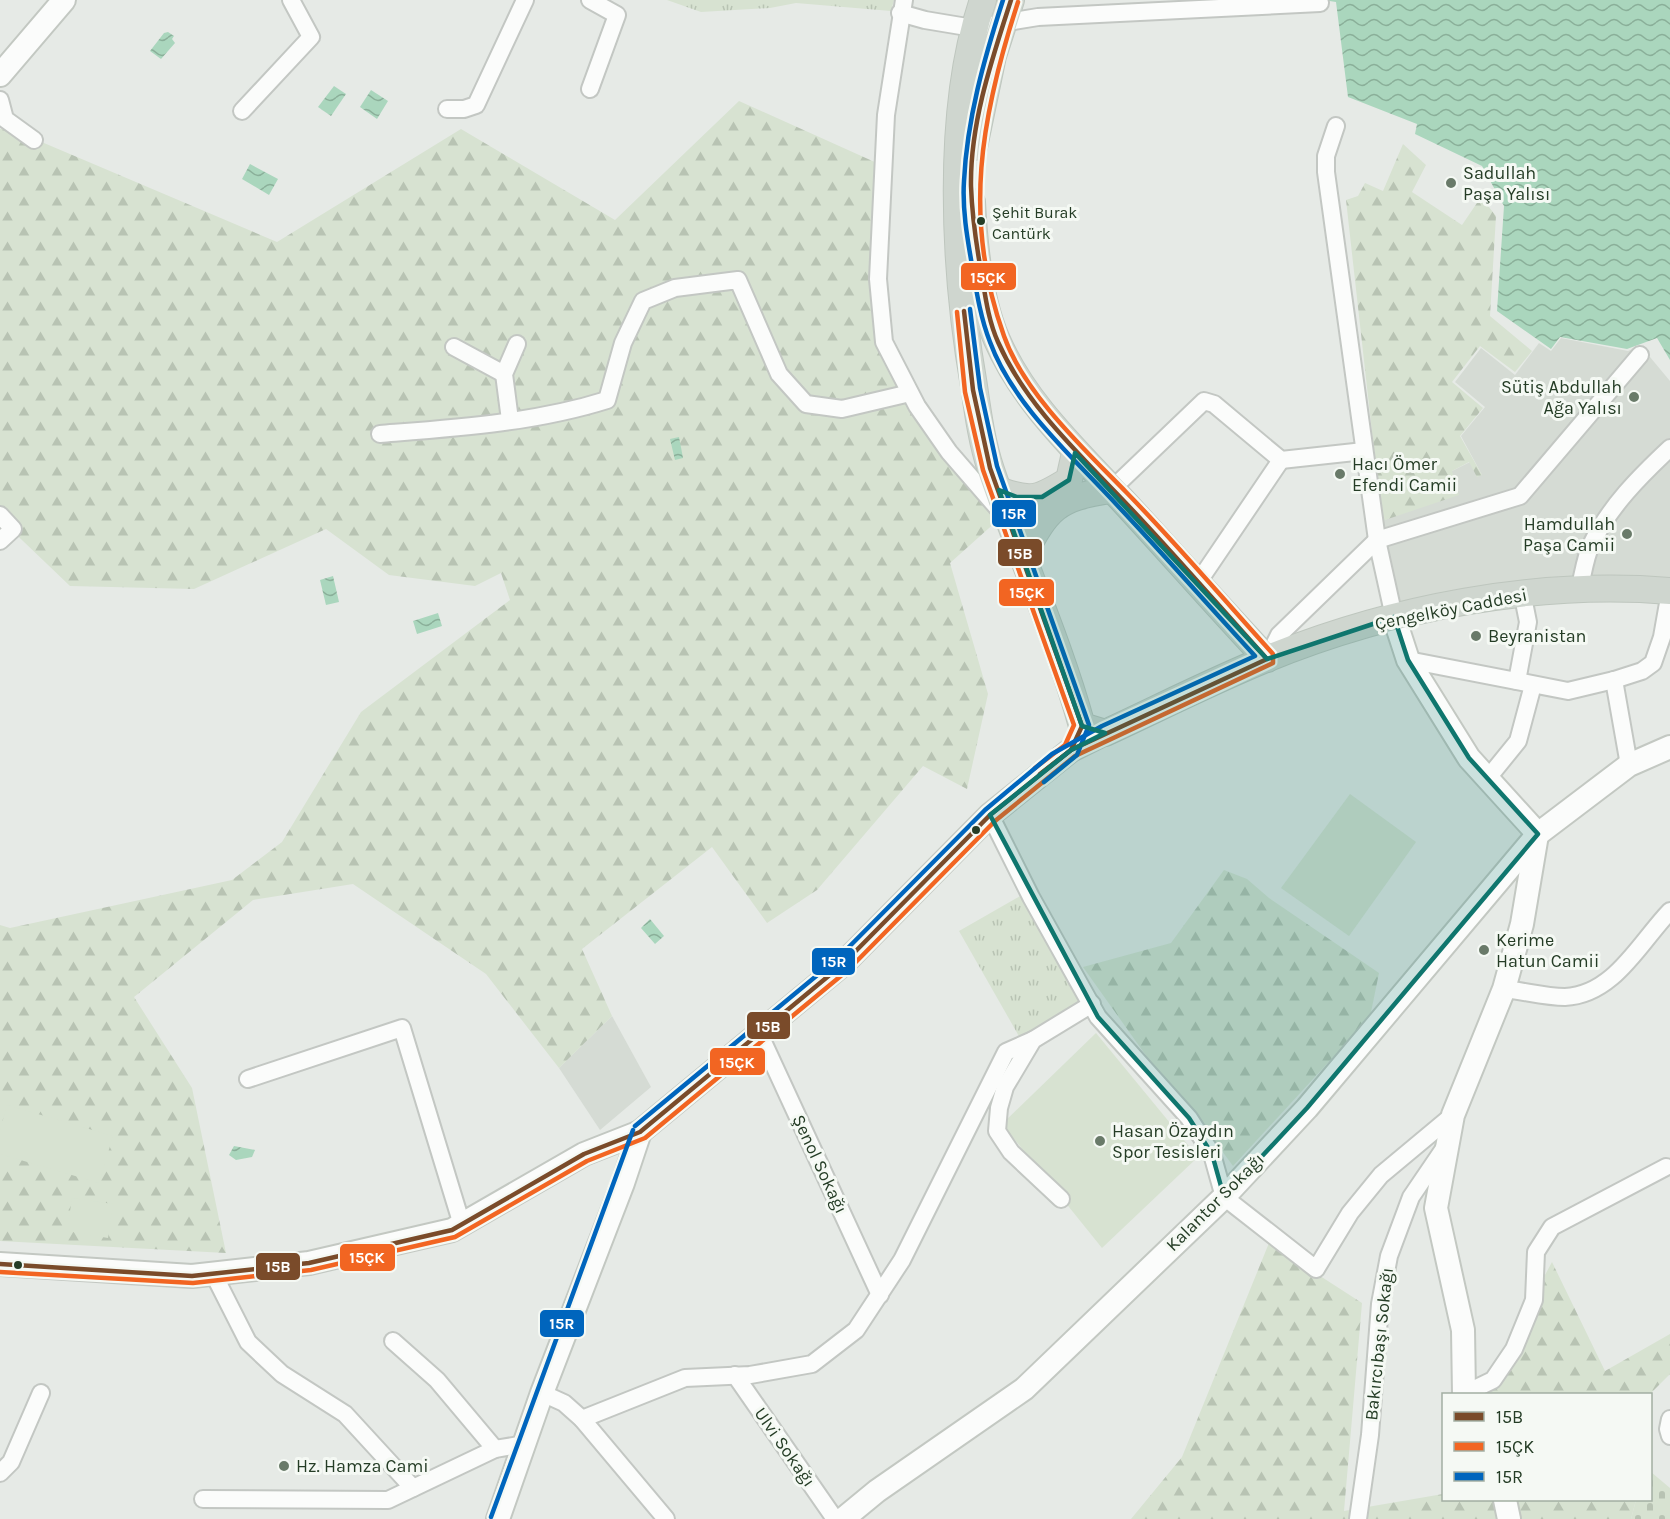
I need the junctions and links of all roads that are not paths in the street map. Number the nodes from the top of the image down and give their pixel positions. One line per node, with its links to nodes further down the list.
1 (64, 0): 11 (street)
2 (291, 0): 15 (street)
3 (525, 0): 14 (street)
4 (590, 0): 12 (street)
5 (983, 0): 10 (main road)
6 (1011, 0): 9 (main road)
7 (1320, 3): 9 (street)
8 (902, 6): 10 (street); 22 (street)
9 (1002, 24): 10 (street); 27 (main road)
10 (973, 28): 29 (main road)
11 (0, 75)
12 (590, 89)
13 (0, 100): 17 (street)
14 (447, 109)
15 (242, 111)
16 (1336, 126): 26 (street)
17 (34, 140)
18 (517, 344): 21 (street)
19 (454, 347): 21 (street)
20 (1640, 355): 33 (street)
21 (504, 374): 23 (street)
22 (910, 393): 23 (street); 32 (street)
23 (510, 420): 24 (street)
24 (380, 434)
25 (1670, 448): 37 (street)
26 (1365, 451): 28 (street); 33 (street)
27 (1075, 453): 29 (main road); 30 (main road)
28 (1281, 460): 30 (street); 36 (street)
29 (999, 490): 32 (main road)
30 (1111, 490): 35 (main road); 36 (main road)
31 (0, 515): 34 (street)
32 (1011, 525): 35 (main road)
33 (1377, 540): 40 (street); 41 (street)
34 (0, 541)
35 (1022, 556): 45 (main road)
36 (1197, 584): 41 (main road)
37 (1579, 590): 38 (main road, Çengelköy Caddesi); 39 (main road, Çengelköy Caddesi)
38 (1522, 592): 40 (main road, Çengelköy Caddesi); 44 (street)
39 (1670, 592): 43 (street)
40 (1394, 617): 41 (main road, Çengelköy Caddesi); 42 (street)
41 (1267, 659): 45 (main road, Çengelköy Caddesi)
42 (1408, 660): 44 (street); 48 (street)
43 (1614, 680): 44 (street); 47 (street)
44 (1525, 683): 48 (street)
45 (1094, 729): 49 (street)
46 (1670, 747): 47 (street, Kalantor Sokağı)
47 (1629, 765): 50 (street, Kalantor Sokağı)
48 (1488, 778): 50 (street)
49 (990, 815): 53 (street); 54 (street)
50 (1538, 834): 52 (street); 61 (street, Kalantor Sokağı)
51 (1670, 910): 52 (street)
52 (1504, 989): 57 (street)
53 (1092, 1004): 55 (street); 61 (street)
54 (759, 1033): 58 (street); 66 (street, Şenol Sokağı)
55 (1033, 1041): 62 (street); 66 (street)
56 (248, 1079): 63 (street)
57 (1453, 1115): 59 (street); 61 (street)
58 (640, 1132): 63 (street); 70 (street)
59 (1445, 1146): 71 (street); 86 (street, Bakırcıbaşı Sokağı)
60 (1666, 1167): 72 (street)
61 (1224, 1197): 85 (street, Kalantor Sokağı)
62 (1061, 1199)
63 (462, 1225): 65 (street)
64 (0, 1264): 65 (street)
65 (213, 1273): 79 (street)
66 (880, 1295): 68 (street)
67 (393, 1341): 77 (street)
68 (735, 1376): 73 (street); 84 (street, Ulvi Sokağı)
69 (41, 1393): 78 (street)
70 (542, 1393): 73 (street); 76 (street)
71 (1464, 1393)
72 (1466, 1393)
73 (582, 1419): 83 (street)
74 (1670, 1419): 75 (street)
75 (1670, 1436)
76 (525, 1443): 77 (street); 82 (street)
77 (495, 1449): 79 (street)
78 (0, 1473)
79 (413, 1488): 80 (street)
80 (203, 1499)
81 (1505, 1501): 87 (street)
82 (498, 1519)
83 (666, 1519)
84 (835, 1519)
85 (843, 1519)
86 (1358, 1519)
87 (1509, 1519)

